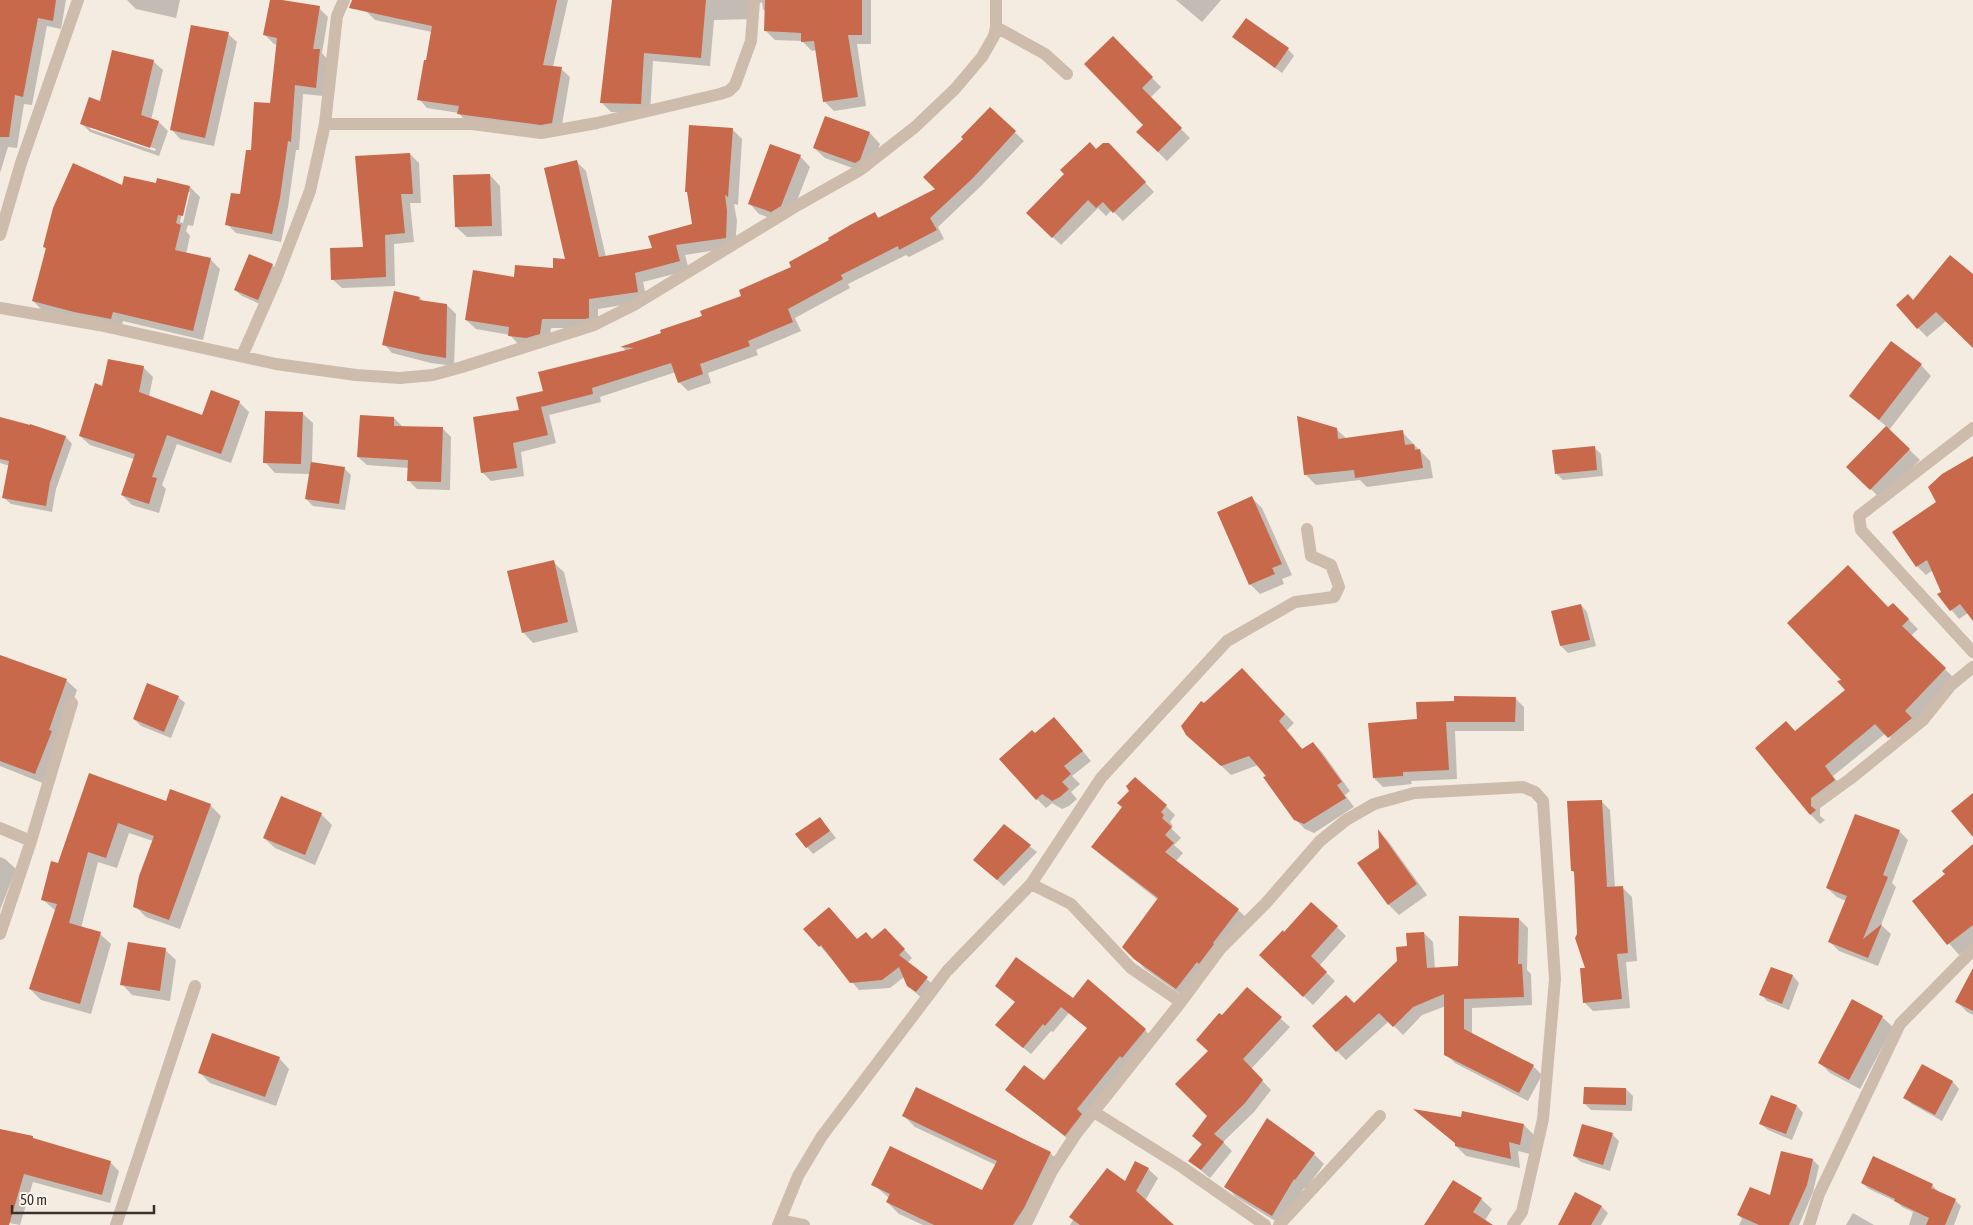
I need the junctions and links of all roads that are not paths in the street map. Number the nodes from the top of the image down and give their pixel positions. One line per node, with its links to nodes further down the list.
1 (78, 0): 8 (street)
2 (344, 0): 7 (street)
3 (754, 0): 7 (street)
4 (996, 0): 5 (street)
5 (996, 27): 6 (street); 10 (street)
6 (1067, 74)
7 (325, 124): 10 (street)
8 (0, 235)
9 (0, 308): 10 (street)
10 (242, 356)
11 (1973, 428): 13 (street)
12 (1307, 529): 19 (street)
13 (1973, 652)
14 (1973, 667): 16 (street)
15 (72, 703): 18 (street)
16 (1818, 802)
17 (0, 828): 18 (street)
18 (31, 841): 20 (street)
19 (1030, 884): 23 (street); 26 (street)
20 (0, 934)
21 (1973, 950): 33 (street)
22 (195, 986): 27 (street)
23 (1181, 1002): 24 (street); 32 (street)
24 (1094, 1112): 29 (street); 30 (street)
25 (1380, 1116): 31 (street)
26 (779, 1223): 28 (street)
27 (116, 1225)
28 (804, 1225)
29 (1025, 1225)
30 (1265, 1225)
31 (1279, 1225)
32 (1513, 1225)
33 (1809, 1225)

